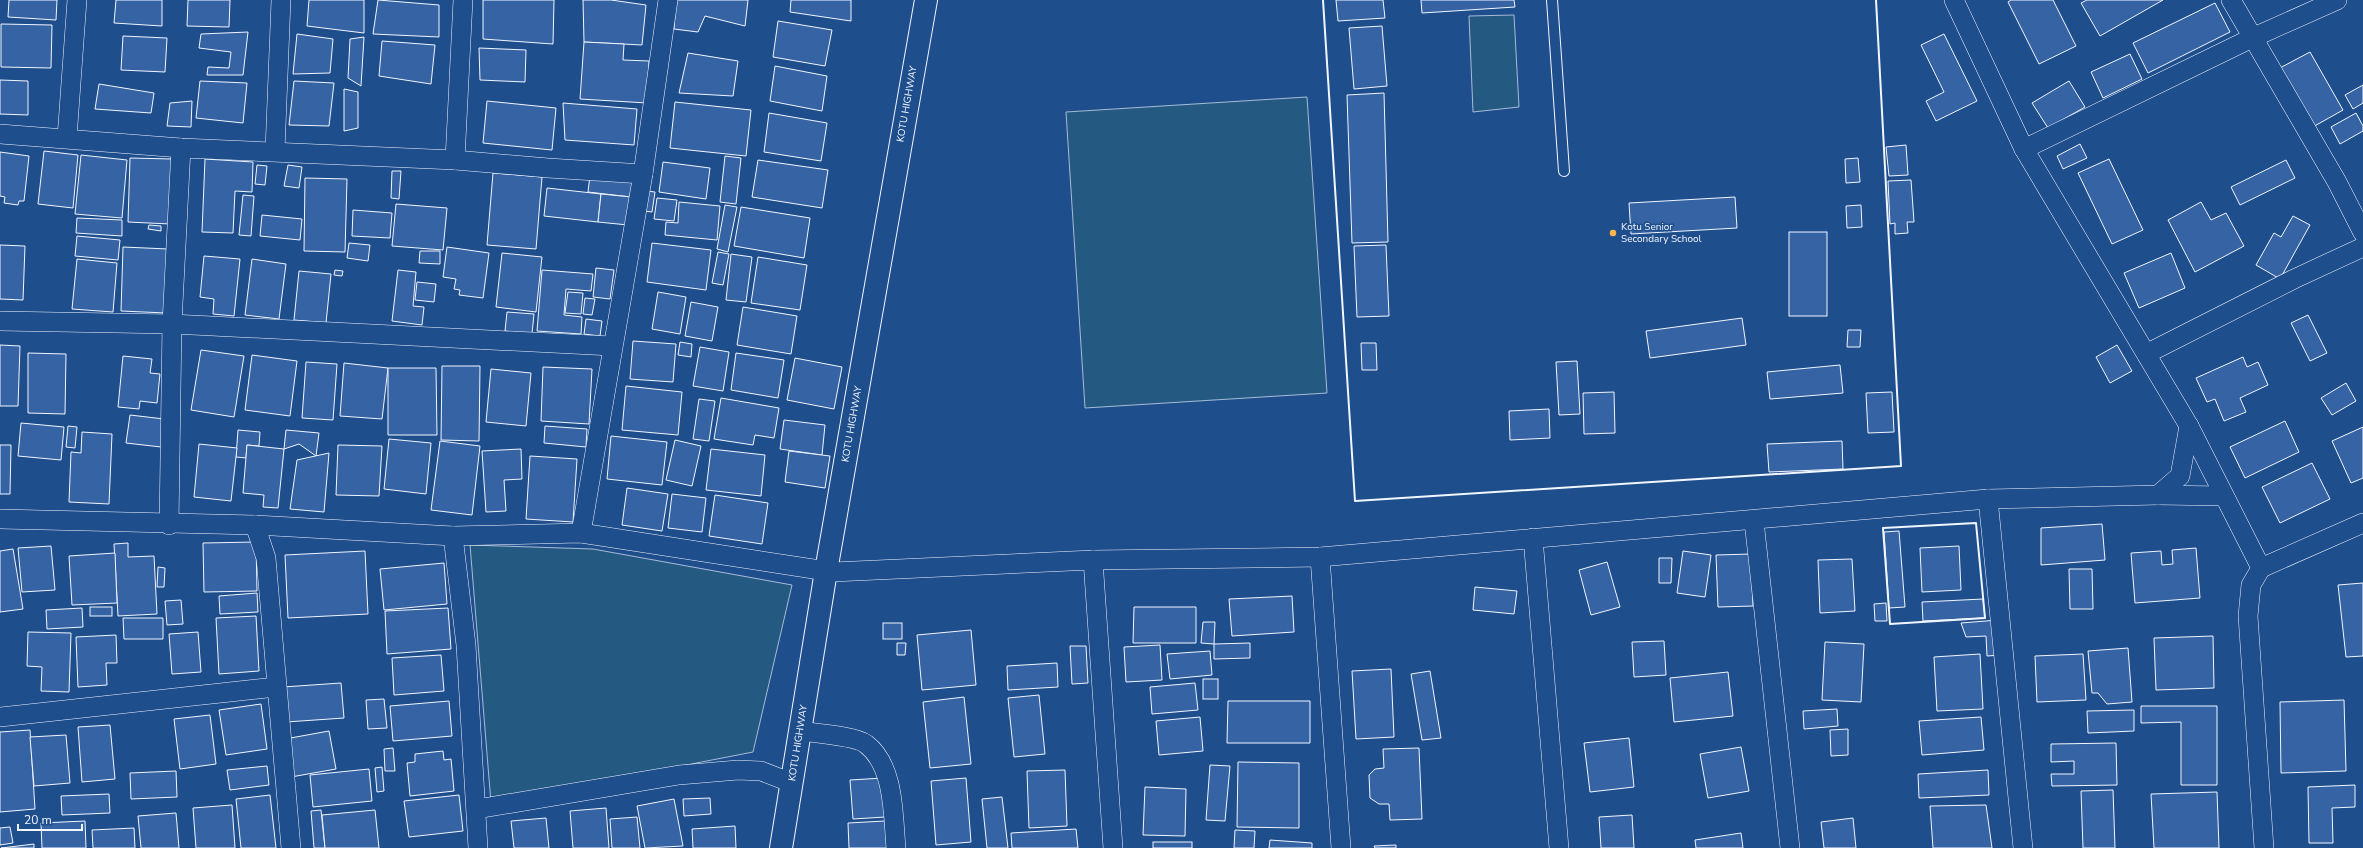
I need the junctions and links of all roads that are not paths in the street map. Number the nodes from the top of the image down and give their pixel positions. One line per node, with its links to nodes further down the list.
1 (77, 0): 12 (street)
2 (281, 0): 15 (street)
3 (463, 0): 16 (street)
4 (668, 0): 18 (street)
5 (926, 0): 40 (street, KOTU HIGHWAY)
6 (1552, 0): 17 (lane)
7 (1954, 0): 14 (street)
8 (2231, 0): 10 (street)
9 (2337, 0): 10 (street)
10 (2252, 38): 14 (street); 19 (street)
11 (0, 134): 12 (street)
12 (67, 138): 13 (street)
13 (182, 148): 15 (street); 22 (street)
14 (2024, 149): 24 (street)
15 (275, 151): 16 (street)
16 (455, 160): 18 (street)
17 (1564, 171)
18 (643, 174): 23 (street)
19 (2363, 233)
20 (2363, 248): 24 (street)
21 (0, 321): 22 (street)
22 (172, 324): 23 (street); 32 (street)
23 (612, 346): 34 (street)
24 (2148, 353): 25 (street)
25 (2189, 426): 26 (street); 27 (street)
26 (2158, 495): 27 (street); 28 (street)
27 (2223, 496): 39 (street)
28 (1988, 499): 30 (street); 54 (street)
29 (0, 519): 32 (street)
30 (1754, 521): 36 (street); 53 (street)
31 (2363, 523): 39 (street)
32 (169, 525): 33 (street)
33 (255, 525): 35 (street); 41 (street)
34 (581, 533): 35 (street); 40 (street)
35 (453, 536): 45 (street)
36 (1533, 538): 37 (street); 52 (street)
37 (1320, 557): 38 (street); 51 (street)
38 (1093, 560): 40 (street); 50 (street)
39 (2261, 568): 55 (street)
40 (826, 571): 43 (street, KOTU HIGHWAY)
41 (276, 687): 42 (street); 46 (street)
42 (0, 717)
43 (800, 731): 44 (street, KOTU HIGHWAY); 49 (street)
44 (792, 783): 45 (street); 48 (street, KOTU HIGHWAY)
45 (477, 809): 47 (street)
46 (291, 848)
47 (478, 848)
48 (781, 848)
49 (896, 848)
50 (1113, 848)
51 (1341, 848)
52 (1559, 848)
53 (1790, 848)
54 (2023, 848)
55 (2264, 848)

